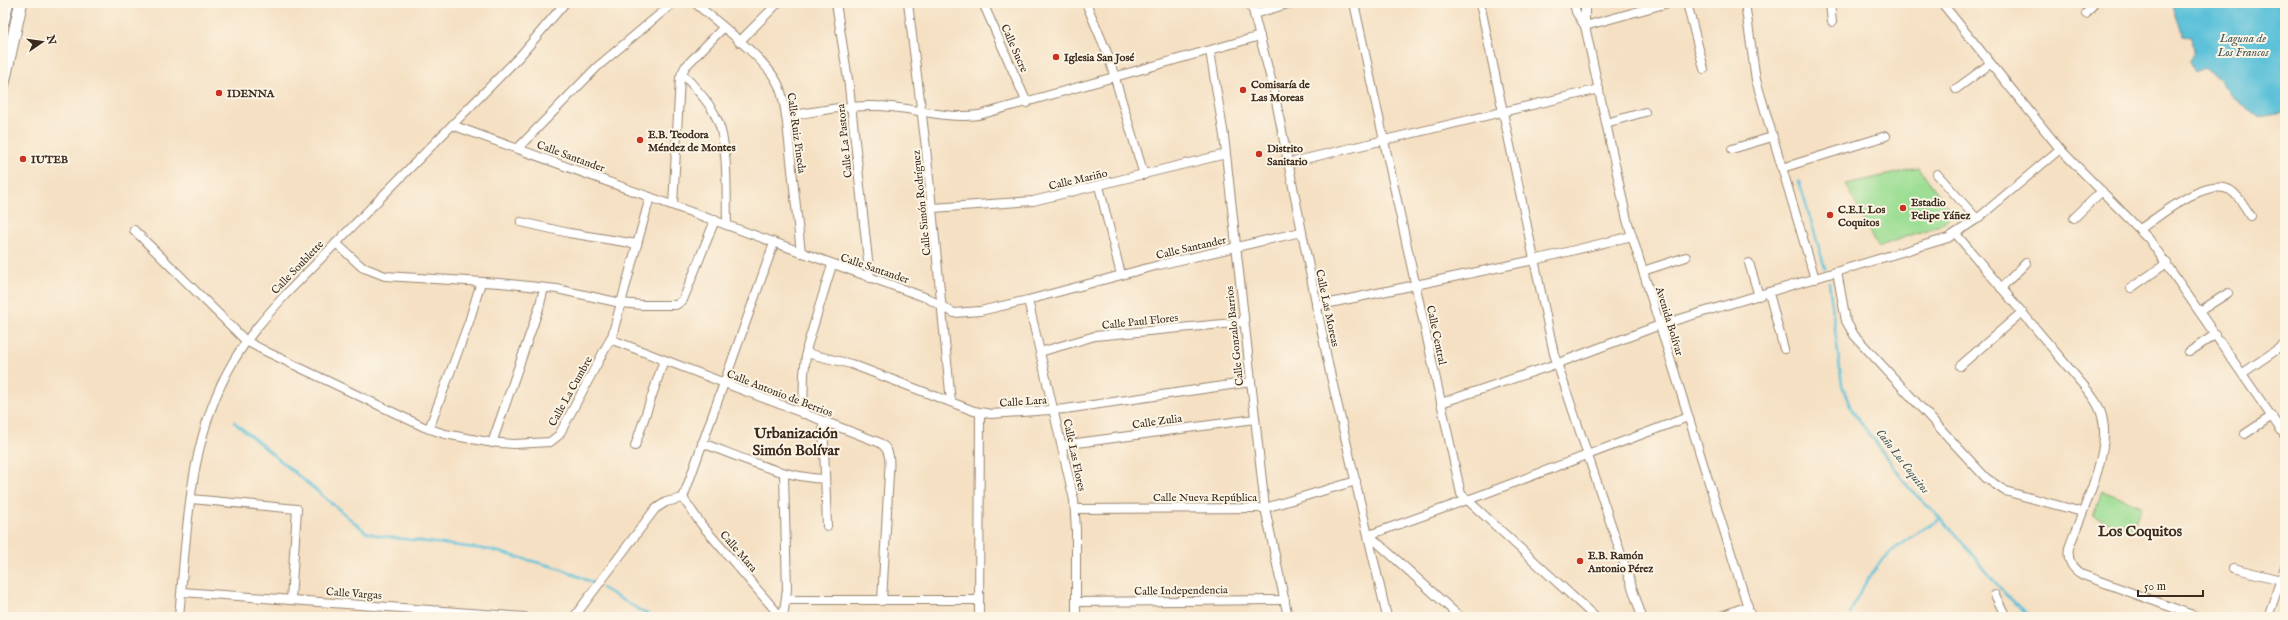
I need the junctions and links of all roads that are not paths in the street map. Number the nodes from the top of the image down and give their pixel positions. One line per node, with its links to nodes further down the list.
1 (7, 3): 25 (main road)
2 (22, 3): 36 (main road)
3 (565, 3): 46 (street, Calle Soublette)
4 (672, 3): 50 (street)
5 (695, 3): 28 (street, Calle Ruiz Pineda)
6 (778, 3): 30 (street)
7 (836, 3): 40 (street, Calle La Pastora)
8 (908, 3): 43 (street, Calle Simón Rodríguez)
9 (983, 3): 39 (street, Calle Sucre)
10 (1086, 3): 35 (street)
11 (1251, 3): 23 (street, Calle Las Moreas)
12 (1291, 3): 23 (street)
13 (1354, 3): 49 (street, Calle Central)
14 (1480, 3): 41 (street)
15 (1574, 3): 27 (street, Avenida Bolívar)
16 (1585, 3): 27 (street, Avenida Bolívar)
17 (1668, 3): 27 (street)
18 (1687, 3): 33 (street)
19 (1745, 3): 48 (street)
20 (1830, 3): 26 (street)
21 (1942, 3): 32 (street)
22 (2094, 3): 24 (street)
23 (1254, 14): 29 (street, Calle Las Moreas)
24 (2086, 14)
25 (3, 21)
26 (1832, 22)
27 (1586, 26): 37 (street, Avenida Bolívar)
28 (723, 28): 30 (street, Calle Ruiz Pineda); 34 (street)
29 (1260, 36): 31 (street); 54 (street, Calle Las Moreas)
30 (739, 42): 44 (street, Calle Ruiz Pineda)
31 (1210, 51): 35 (street); 53 (street, Calle Gonzalo Barrios)
32 (1990, 64): 38 (street); 52 (street)
33 (1704, 69)
34 (682, 73): 61 (street); 68 (street)
35 (1115, 78): 39 (street); 57 (street)
36 (3, 85)
37 (1598, 88): 41 (street); 45 (street, Avenida Bolívar)
38 (1956, 89)
39 (1027, 103): 43 (street)
40 (851, 107): 43 (street); 44 (street); 88 (street, Calle La Pastora)
41 (1503, 111): 49 (street); 80 (street)
42 (1645, 112): 45 (street)
43 (922, 113): 62 (street, Calle Simón Rodríguez)
44 (786, 116): 78 (street, Calle Ruiz Pineda)
45 (1606, 123): 73 (street, Avenida Bolívar)
46 (452, 125): 50 (street, Calle Santander); 74 (street, Calle Soublette)
47 (1886, 136): 55 (street)
48 (1772, 137): 51 (street); 55 (street)
49 (1383, 139): 54 (street); 91 (street, Calle Central)
50 (518, 148): 60 (street, Calle Santander)
51 (1732, 149)
52 (2060, 149): 59 (street); 65 (street)
53 (1226, 154): 57 (street, Calle Mariño); 77 (street, Calle Gonzalo Barrios)
54 (1288, 163): 71 (street, Calle Las Moreas)
55 (1782, 168): 89 (street)
56 (1937, 174): 65 (street)
57 (1144, 175): 58 (street, Calle Mariño)
58 (1098, 186): 62 (street, Calle Mariño); 87 (street)
59 (2102, 191): 64 (street); 69 (street)
60 (650, 197): 61 (street, Calle Santander); 76 (street, Calle La Cumbre)
61 (673, 205): 66 (street, Calle Santander)
62 (933, 208): 100 (street, Calle Simón Rodríguez)
63 (2251, 216): 69 (street)
64 (2074, 218)
65 (1976, 219): 72 (street)
66 (715, 220): 68 (street, Calle Santander); 99 (street)
67 (521, 222): 76 (street)
68 (728, 225): 75 (street, Calle Santander)
69 (2140, 229): 83 (street)
70 (134, 230): 108 (street, Calle La Cumbre)
71 (1301, 232): 77 (street, Calle Santander); 101 (street, Calle Las Moreas)
72 (1956, 234): 86 (street); 93 (street)
73 (1632, 236): 80 (street); 85 (street, Avenida Bolívar)
74 (336, 242): 90 (street); 108 (street, Calle Soublette)
75 (774, 243): 78 (street, Calle Santander); 119 (street)
76 (637, 244): 99 (street, Calle La Cumbre)
77 (1235, 247): 87 (street, Calle Santander); 104 (street, Calle Gonzalo Barrios)
78 (801, 253): 84 (street, Calle Santander)
79 (1686, 257): 85 (street)
80 (1534, 260): 91 (street); 115 (street)
81 (1749, 263): 97 (street)
82 (2026, 263): 93 (street)
83 (2167, 263): 94 (street); 102 (street)
84 (832, 265): 88 (street, Calle Santander); 113 (street)
85 (1643, 271): 105 (street, Avenida Bolívar)
86 (1837, 272): 89 (street); 145 (street)
87 (1121, 275): 98 (street, Calle Santander)
88 (870, 278): 100 (street, Calle Santander)
89 (1815, 278): 95 (street)
90 (481, 282): 92 (street); 129 (street)
91 (1416, 286): 101 (street); 121 (street, Calle Central)
92 (544, 288): 99 (street); 133 (street)
93 (2001, 288): 103 (street)
94 (2132, 288)
95 (1769, 293): 97 (street); 110 (street)
96 (2228, 293): 102 (street)
97 (1759, 296): 105 (street)
98 (1028, 300): 100 (street, Calle Santander); 111 (street, Calle Las Flores)
99 (621, 303): 107 (street, Calle La Cumbre)
100 (942, 306): 120 (street, Calle Simón Rodríguez)
101 (1316, 306): 139 (street, Calle Las Moreas)
102 (2200, 311): 106 (street)
103 (2022, 312): 116 (street); 145 (street)
104 (1244, 322): 111 (street, Calle Paul Flores); 118 (street, Calle Gonzalo Barrios)
105 (1660, 325): 115 (street); 126 (street, Avenida Bolívar)
106 (2216, 334): 112 (street); 117 (street)
107 (610, 339): 114 (street, Calle Antonio de Berrios); 133 (street, Calle La Cumbre)
108 (246, 341): 129 (street, Calle La Cumbre); 141 (street, Calle Soublette)
109 (2285, 344): 117 (street)
110 (1784, 349)
111 (1040, 352): 122 (street, Calle Las Flores)
112 (2189, 352)
113 (806, 353): 120 (street, Calle Lara); 124 (street)
114 (664, 360): 119 (street, Calle Antonio de Berrios); 135 (street)
115 (1556, 364): 121 (street); 136 (street)
116 (1960, 366)
117 (2243, 373): 125 (street)
118 (1250, 382): 122 (street, Calle Lara); 127 (street, Calle Gonzalo Barrios)
119 (723, 383): 124 (street, Calle Antonio de Berrios); 132 (street)
120 (951, 402): 123 (street, Calle Lara)
121 (1441, 403): 142 (street, Calle Central)
122 (1054, 410): 123 (street, Calle Lara); 134 (street, Calle Las Flores)
123 (980, 413): 155 (street)
124 (803, 414): 128 (street, Calle Antonio de Berrios)
125 (2272, 416): 130 (street); 131 (street)
126 (1688, 417): 136 (street); 159 (street, Avenida Bolívar)
127 (1254, 419): 134 (street, Calle Zulia); 143 (street, Calle Gonzalo Barrios)
128 (823, 421): 138 (street); 157 (street, Calle Antonio de Berrios)
129 (429, 429): 133 (street, Calle La Cumbre)
130 (2245, 434)
131 (2285, 436)
132 (702, 442): 137 (street); 140 (street)
133 (492, 443)
134 (1062, 445): 144 (street, Calle Las Flores)
135 (635, 446)
136 (1588, 455): 142 (street); 170 (street)
137 (784, 474): 138 (street); 154 (street)
138 (825, 479): 146 (street)
139 (1356, 481): 143 (street, Calle Nueva República); 147 (street, Calle Las Moreas)
140 (683, 498): 162 (street); 163 (street, Calle Mara)
141 (191, 499): 151 (street, Calle Soublette); 153 (street)
142 (1466, 500): 147 (street); 169 (street, Calle Central)
143 (1264, 508): 144 (street, Calle Nueva República); 156 (street, Calle Gonzalo Barrios)
144 (1075, 509): 158 (street, Calle Las Flores)
145 (2082, 512): 174 (street)
146 (827, 526)
147 (1369, 535): 167 (street, Calle Las Moreas); 168 (street)
148 (2285, 567): 150 (street)
149 (2233, 568): 150 (street)
150 (2281, 580): 175 (street)
151 (182, 592): 153 (street, Calle Vargas); 160 (street, Calle Soublette)
152 (1995, 595): 173 (street)
153 (291, 599): 161 (street, Calle Vargas)
154 (786, 600): 157 (street); 163 (street)
155 (979, 600): 157 (street); 164 (street)
156 (1285, 600): 158 (street, Calle Independencia); 166 (street, Calle Gonzalo Barrios)
157 (882, 601)
158 (1076, 602): 165 (street, Calle Las Flores)
159 (1748, 606): 171 (street); 172 (street, Avenida Bolívar)
160 (179, 617)
161 (525, 617)
162 (574, 617)
163 (782, 617)
164 (979, 617)
165 (1076, 617)
166 (1288, 617)
167 (1387, 617)
168 (1460, 617)
169 (1595, 617)
170 (1642, 617)
171 (1719, 617)
172 (1751, 617)
173 (2006, 617)
174 (2198, 617)
175 (2268, 617)

